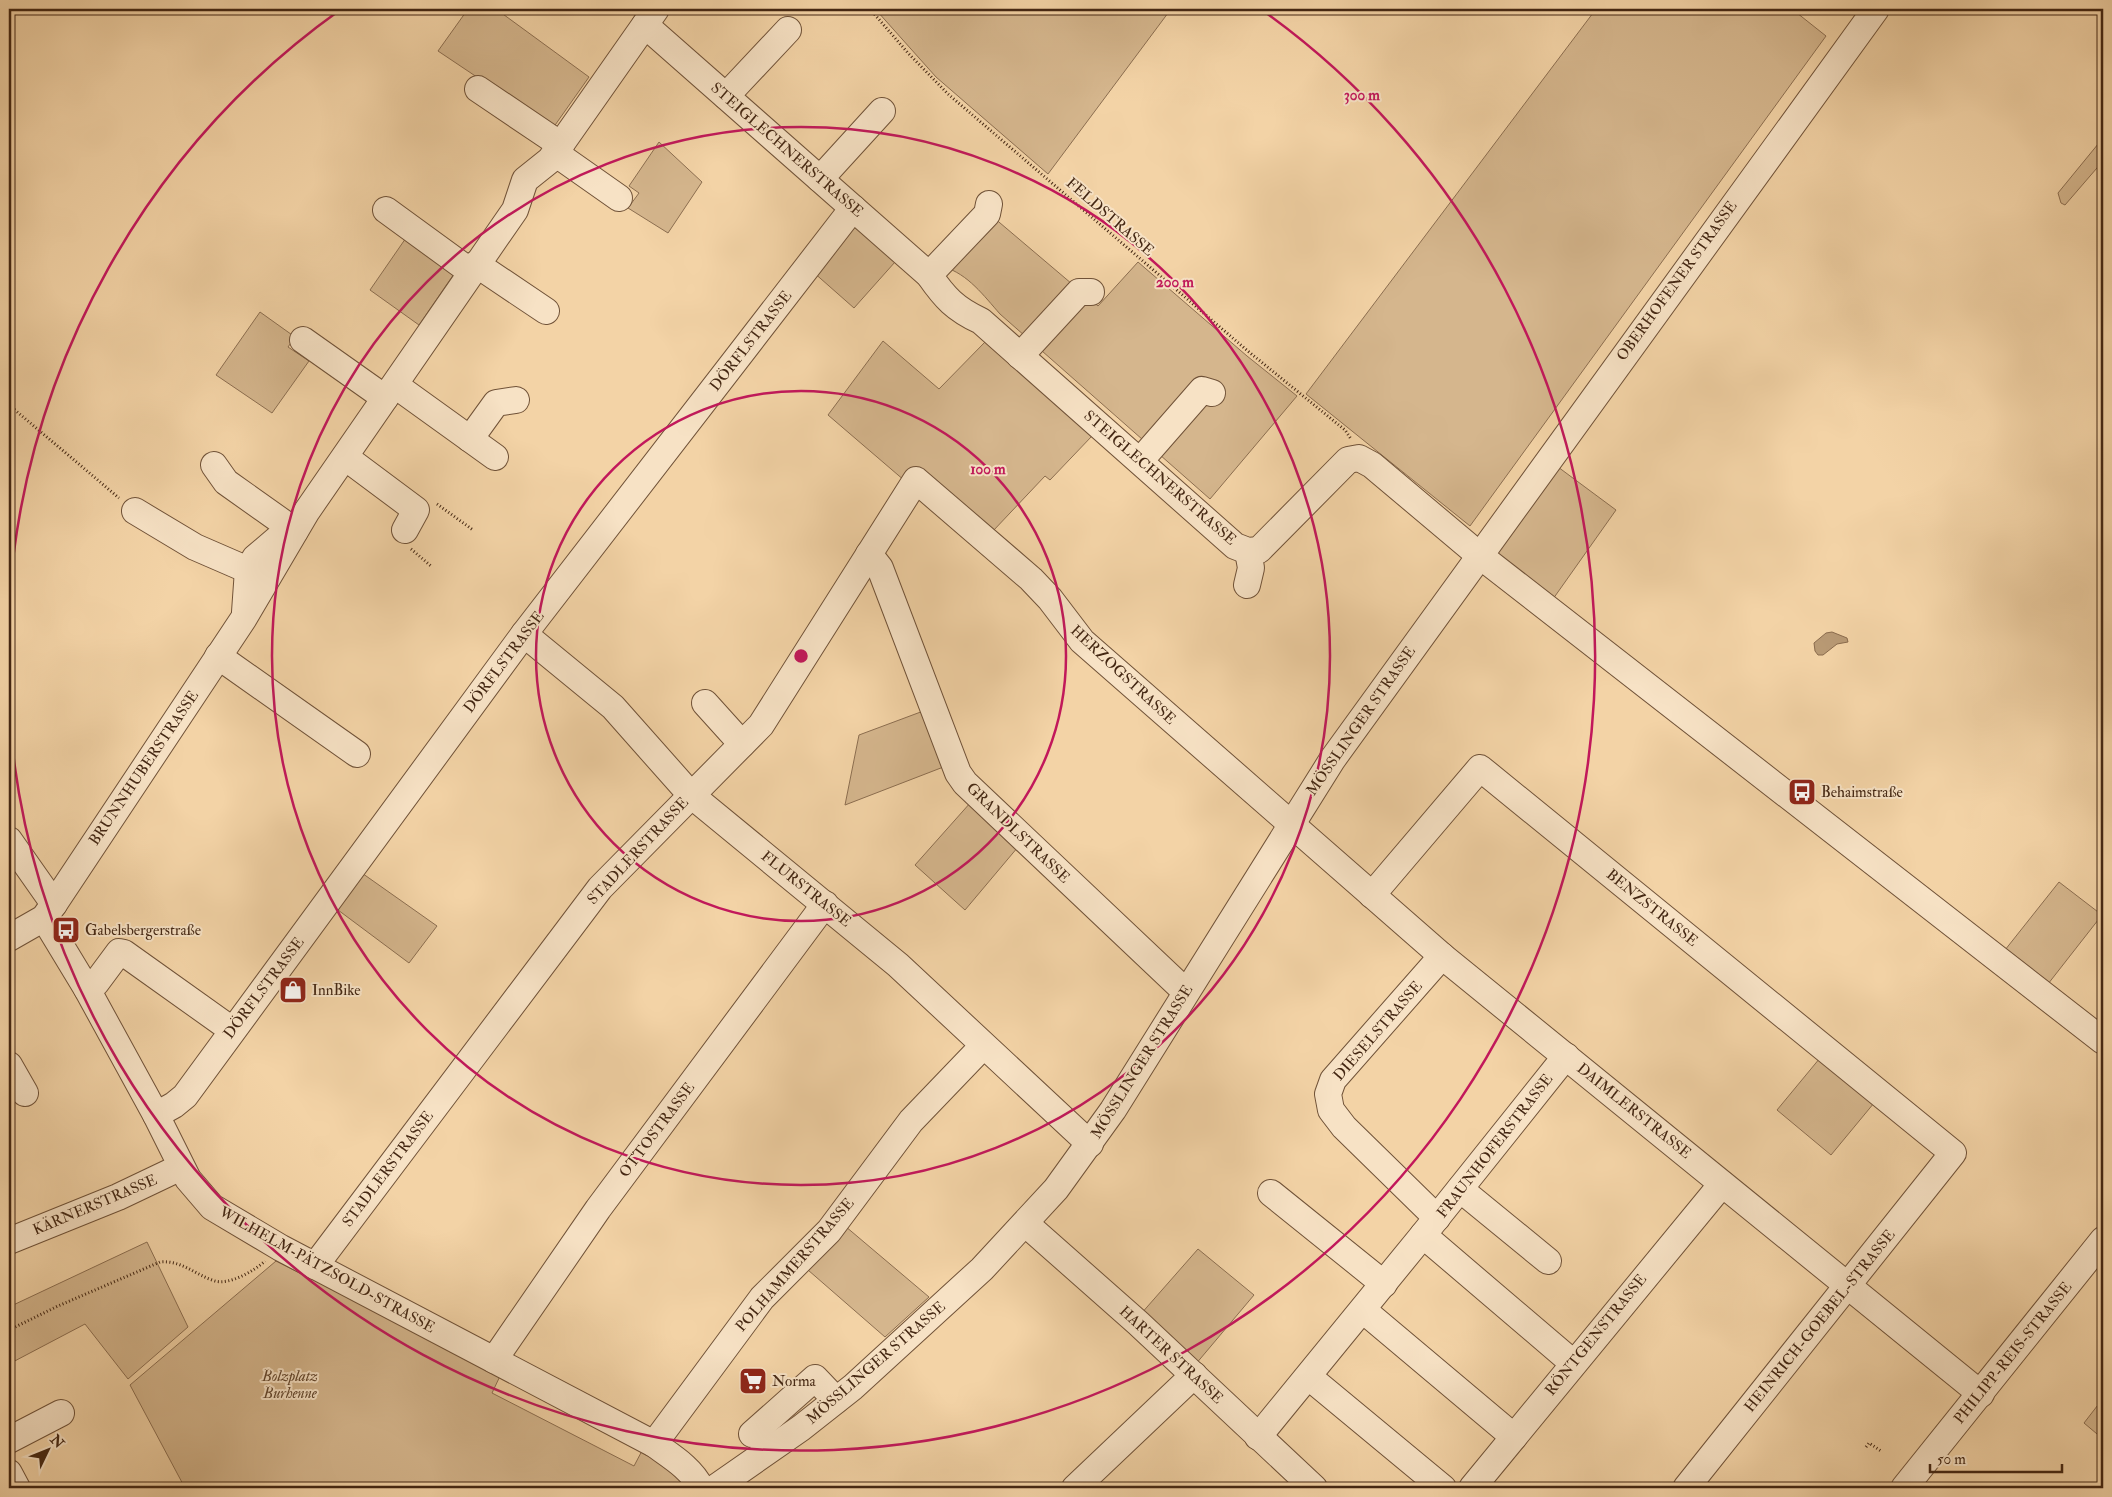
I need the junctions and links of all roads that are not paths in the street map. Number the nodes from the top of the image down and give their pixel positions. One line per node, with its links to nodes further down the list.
1 (1876, 9): 33 (street, OBERHOFENER STRASSE)
2 (650, 17): 5 (street, STEIGLECHNERSTRASSE); 7 (street, BRUNNHUBERSTRASSE)
3 (788, 30): 5 (street)
4 (478, 89): 7 (street)
5 (726, 96): 8 (street, STEIGLECHNERSTRASSE)
6 (882, 112): 8 (street)
7 (555, 153): 9 (street); 13 (street, BRUNNHUBERSTRASSE)
8 (820, 179): 11 (street, STEIGLECHNERSTRASSE)
9 (619, 198)
10 (989, 204): 14 (street)
11 (853, 208): 14 (street, STEIGLECHNERSTRASSE); 37 (street, DÖRFLSTRASSE)
12 (386, 210): 13 (street)
13 (474, 268): 16 (street); 19 (street, BRUNNHUBERSTRASSE)
14 (929, 275): 18 (street, STEIGLECHNERSTRASSE)
15 (1091, 292): 18 (street)
16 (546, 311)
17 (304, 340): 19 (street)
18 (1020, 356): 25 (street, STEIGLECHNERSTRASSE)
19 (390, 391): 22 (street); 23 (street, BRUNNHUBERSTRASSE)
20 (1212, 393): 25 (street)
21 (516, 400): 22 (street)
22 (470, 439): 24 (street)
23 (345, 457): 29 (street); 30 (street, BRUNNHUBERSTRASSE)
24 (495, 457)
25 (1140, 461): 31 (street, STEIGLECHNERSTRASSE)
26 (214, 465): 30 (street)
27 (916, 480): 32 (street, STADLERSTRASSE); 43 (street, HERZOGSTRASSE)
28 (135, 512): 34 (street)
29 (411, 520)
30 (298, 523): 34 (street, BRUNNHUBERSTRASSE); 36 (street, BRUNNHUBERSTRASSE)
31 (1248, 551): 33 (street, STEIGLECHNERSTRASSE); 35 (street)
32 (868, 554): 40 (street, STADLERSTRASSE); 51 (street, GRANDLSTRASSE)
33 (1479, 555): 43 (street, MÖSSLINGER STRASSE); 53 (street)
34 (248, 570): 36 (street, BRUNNHUBERSTRASSE)
35 (1247, 585)
36 (244, 618): 38 (street, BRUNNHUBERSTRASSE)
37 (524, 634): 42 (street, FLURSTRASSE); 52 (street, DÖRFLSTRASSE)
38 (218, 656): 41 (street); 47 (street, BRUNNHUBERSTRASSE)
39 (705, 703): 40 (street)
40 (742, 744): 42 (street, STADLERSTRASSE)
41 (357, 754)
42 (691, 795): 46 (street, FLURSTRASSE); 70 (street, STADLERSTRASSE)
43 (1292, 823): 45 (street, DAIMLERSTRASSE); 51 (street, MÖSSLINGER STRASSE)
44 (9, 840): 47 (street)
45 (1372, 895): 49 (street, DAIMLERSTRASSE); 60 (street, BENZSTRASSE)
46 (826, 904): 54 (street, FLURSTRASSE); 74 (street, OTTOSTRASSE)
47 (49, 911): 48 (street); 50 (street, WILHELM-PÄTZSOLD-STRASSE)
48 (9, 938)
49 (1442, 956): 55 (street, DAIMLERSTRASSE); 66 (street, DIESELSTRASSE)
50 (87, 989): 52 (street); 58 (street, WILHELM-PÄTZSOLD-STRASSE)
51 (1186, 992): 59 (street, MÖSSLINGER STRASSE)
52 (232, 1030): 58 (street, DÖRFLSTRASSE)
53 (2103, 1042)
54 (983, 1046): 59 (street, FLURSTRASSE); 85 (street, POLHAMMERSTRASSE)
55 (1566, 1056): 62 (street, DAIMLERSTRASSE); 63 (street, FRAUNHOFERSTRASSE)
56 (9, 1065): 57 (street)
57 (25, 1093)
58 (156, 1114): 61 (street, WILHELM-PÄTZSOLD-STRASSE)
59 (1090, 1144): 65 (street, MÖSSLINGER STRASSE)
60 (1952, 1153): 72 (street, HEINRICH-GOEBEL-STRASSE)
61 (181, 1167): 68 (street, KÄRNERSTRASSE); 70 (street, WILHELM-PÄTZSOLD-STRASSE)
62 (1722, 1184): 72 (street, DAIMLERSTRASSE); 75 (street, RÖNTGENSTRASSE)
63 (1460, 1189): 66 (street, FRAUNHOFERSTRASSE); 69 (street)
64 (1271, 1193): 71 (street)
65 (1026, 1224): 76 (street, HARTER STRASSE); 79 (street, MÖSSLINGER STRASSE)
66 (1430, 1227): 71 (street, FRAUNHOFERSTRASSE); 75 (street)
67 (2103, 1240): 78 (street, PHILIPP-REIS-STRASSE)
68 (9, 1241)
69 (1548, 1261)
70 (315, 1266): 74 (street, WILHELM-PÄTZSOLD-STRASSE)
71 (1384, 1284): 73 (street, FRAUNHOFERSTRASSE)
72 (1849, 1285): 78 (street, DAIMLERSTRASSE); 94 (street, HEINRICH-GOEBEL-STRASSE)
73 (1363, 1310): 77 (street, FRAUNHOFERSTRASSE); 83 (street)
74 (494, 1360): 85 (street, WILHELM-PÄTZSOLD-STRASSE)
75 (1573, 1363): 83 (street, RÖNTGENSTRASSE)
76 (1194, 1375): 82 (street, HARTER STRASSE); 90 (street)
77 (1309, 1377): 82 (street, FRAUNHOFERSTRASSE); 92 (street)
78 (1981, 1394): 95 (street, PHILIPP-REIS-STRASSE)
79 (836, 1400): 81 (street); 89 (street, MÖSSLINGER STRASSE)
80 (61, 1413): 84 (street)
81 (752, 1434)
82 (1258, 1437): 91 (street, HARTER STRASSE)
83 (1514, 1437): 93 (street, RÖNTGENSTRASSE)
84 (9, 1440)
85 (654, 1444): 88 (street, WILHELM-PÄTZSOLD-STRASSE)
86 (9, 1473): 87 (street)
87 (17, 1488)
88 (701, 1488)
89 (715, 1488)
90 (1075, 1488)
91 (1314, 1488)
92 (1444, 1488)
93 (1472, 1488)
94 (1686, 1488)
95 (1904, 1488)

